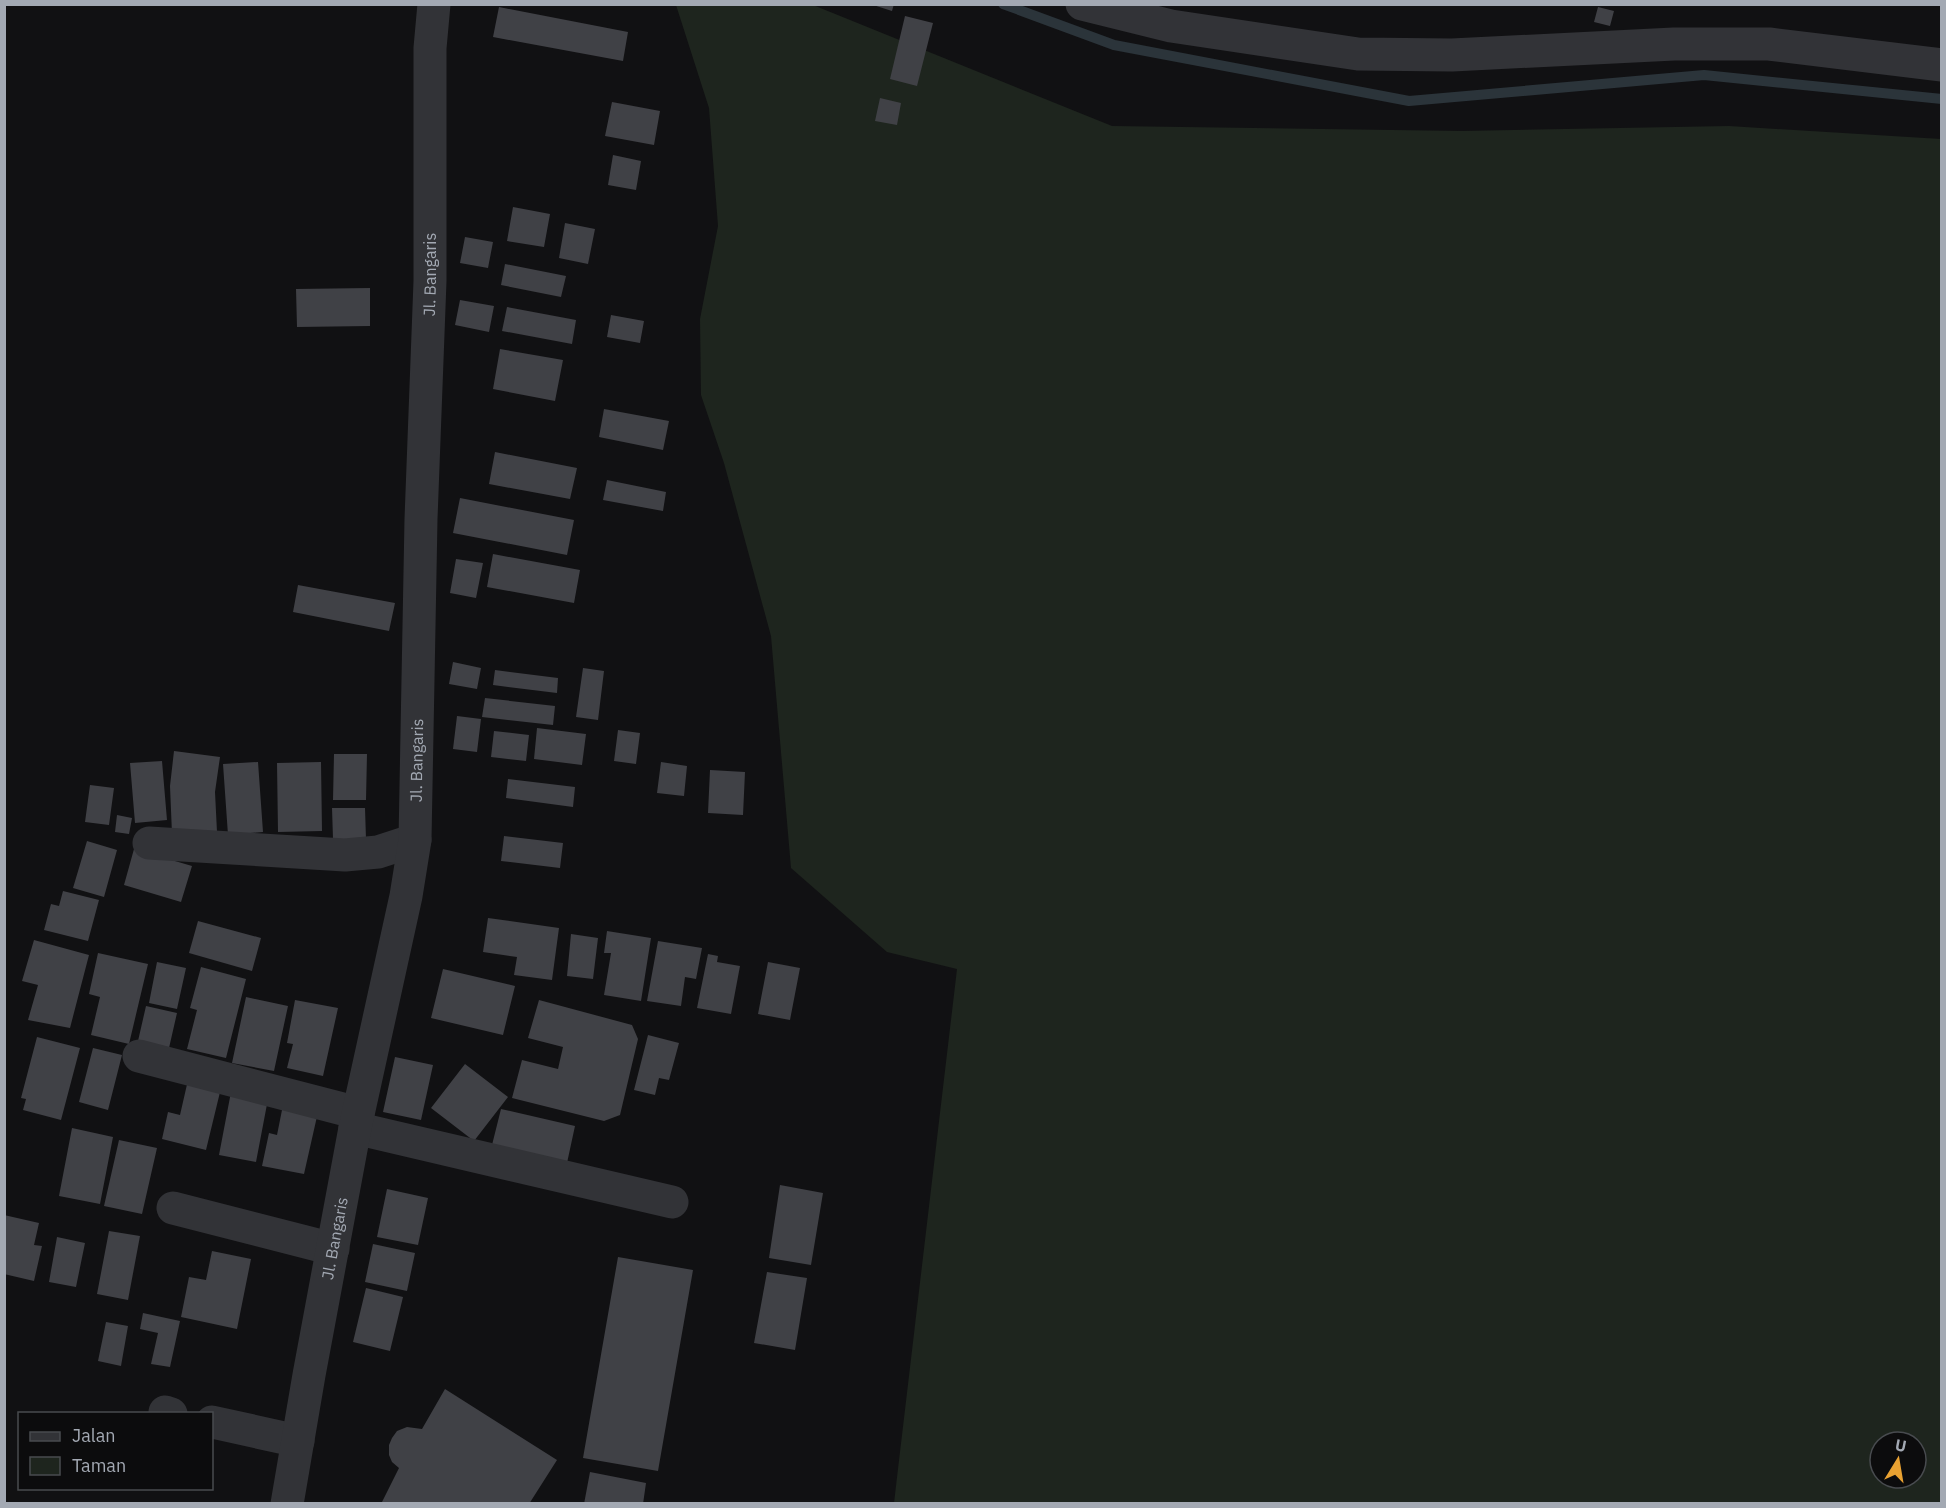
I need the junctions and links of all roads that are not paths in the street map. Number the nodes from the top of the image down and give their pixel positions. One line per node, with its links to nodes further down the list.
1 (434, 4): 4 (street, Jl. Bangaris)
2 (1082, 4): 3 (street)
3 (1941, 65)
4 (415, 840): 5 (street); 7 (street, Jl. Bangaris)
5 (149, 843)
6 (139, 1056): 7 (street)
7 (357, 1120): 8 (street); 10 (street, Jl. Bangaris)
8 (672, 1202)
9 (173, 1208): 10 (street)
10 (333, 1249): 12 (street, Jl. Bangaris)
11 (213, 1422): 12 (street)
12 (298, 1441): 13 (street, Jl. Bangaris)
13 (287, 1503)

